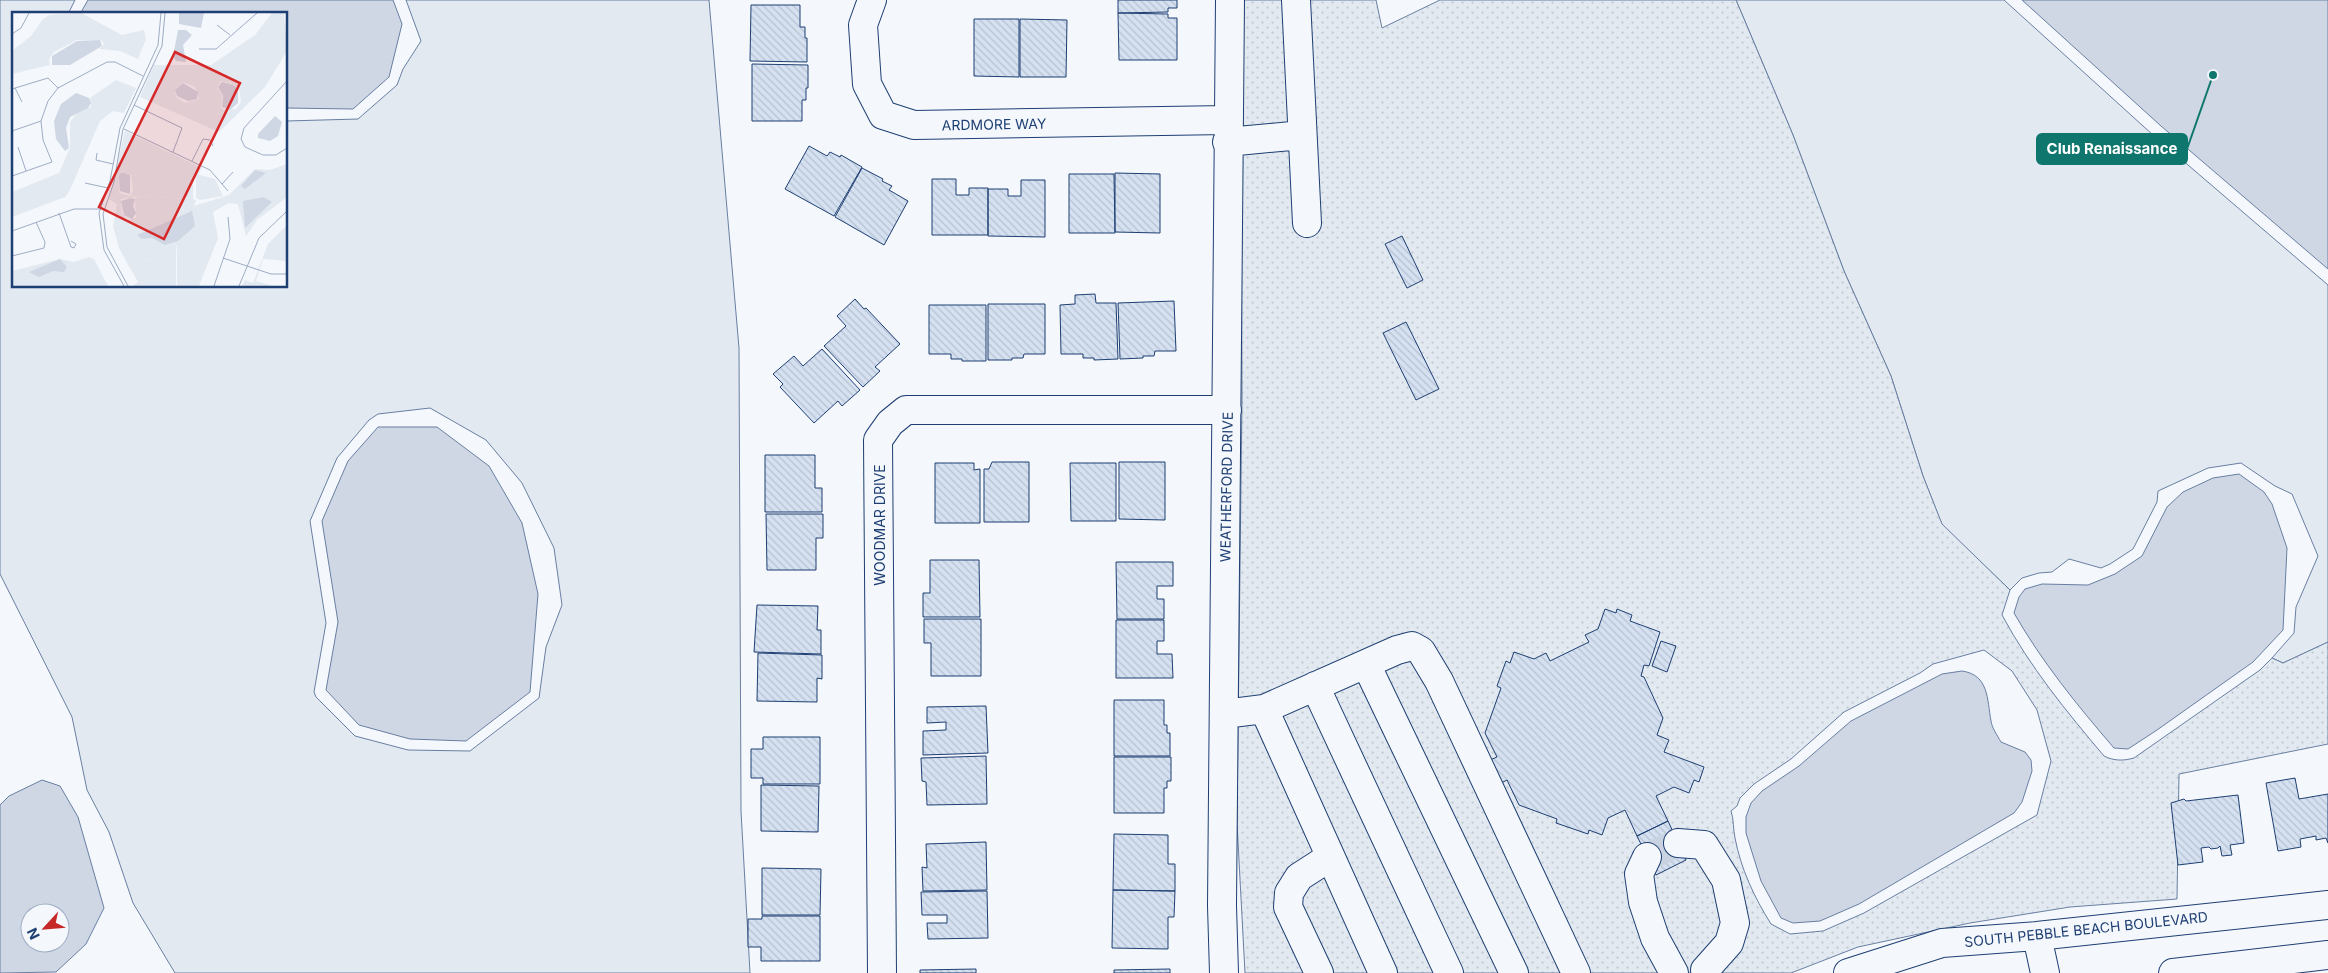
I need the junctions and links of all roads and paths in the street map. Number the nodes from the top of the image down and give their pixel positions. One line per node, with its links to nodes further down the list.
1 (872, 0): 4 (street, ARDMORE WAY)
2 (1230, 0): 4 (street, WEATHERFORD DRIVE)
3 (1296, 0): 5 (street)
4 (1227, 131): 5 (street, ARDMORE WAY); 7 (street, WEATHERFORD DRIVE)
5 (1302, 135): 6 (street)
6 (1307, 222)
7 (1227, 410): 11 (street, WEATHERFORD DRIVE); 19 (street, WOODMAR DRIVE)
8 (1366, 664): 9 (street); 24 (street); 25 (street)
9 (1315, 686): 10 (street); 23 (street)
10 (1264, 709): 11 (street); 14 (street)
11 (1224, 714): 20 (street, WEATHERFORD DRIVE)
12 (1678, 843): 18 (street)
13 (1648, 856): 26 (street)
14 (1330, 857): 21 (street); 22 (street)
15 (2328, 904): 16 (street, SOUTH PEBBLE BEACH BOULEVARD)
16 (2037, 936): 27 (street, SOUTH PEBBLE BEACH BOULEVARD); 28 (street)
17 (2328, 955): 29 (street)
18 (1701, 972)
19 (882, 973)
20 (1224, 973)
21 (1319, 973)
22 (1384, 973)
23 (1449, 973)
24 (1514, 973)
25 (1576, 973)
26 (1674, 973)
27 (1848, 973)
28 (2045, 973)
29 (2173, 973)

